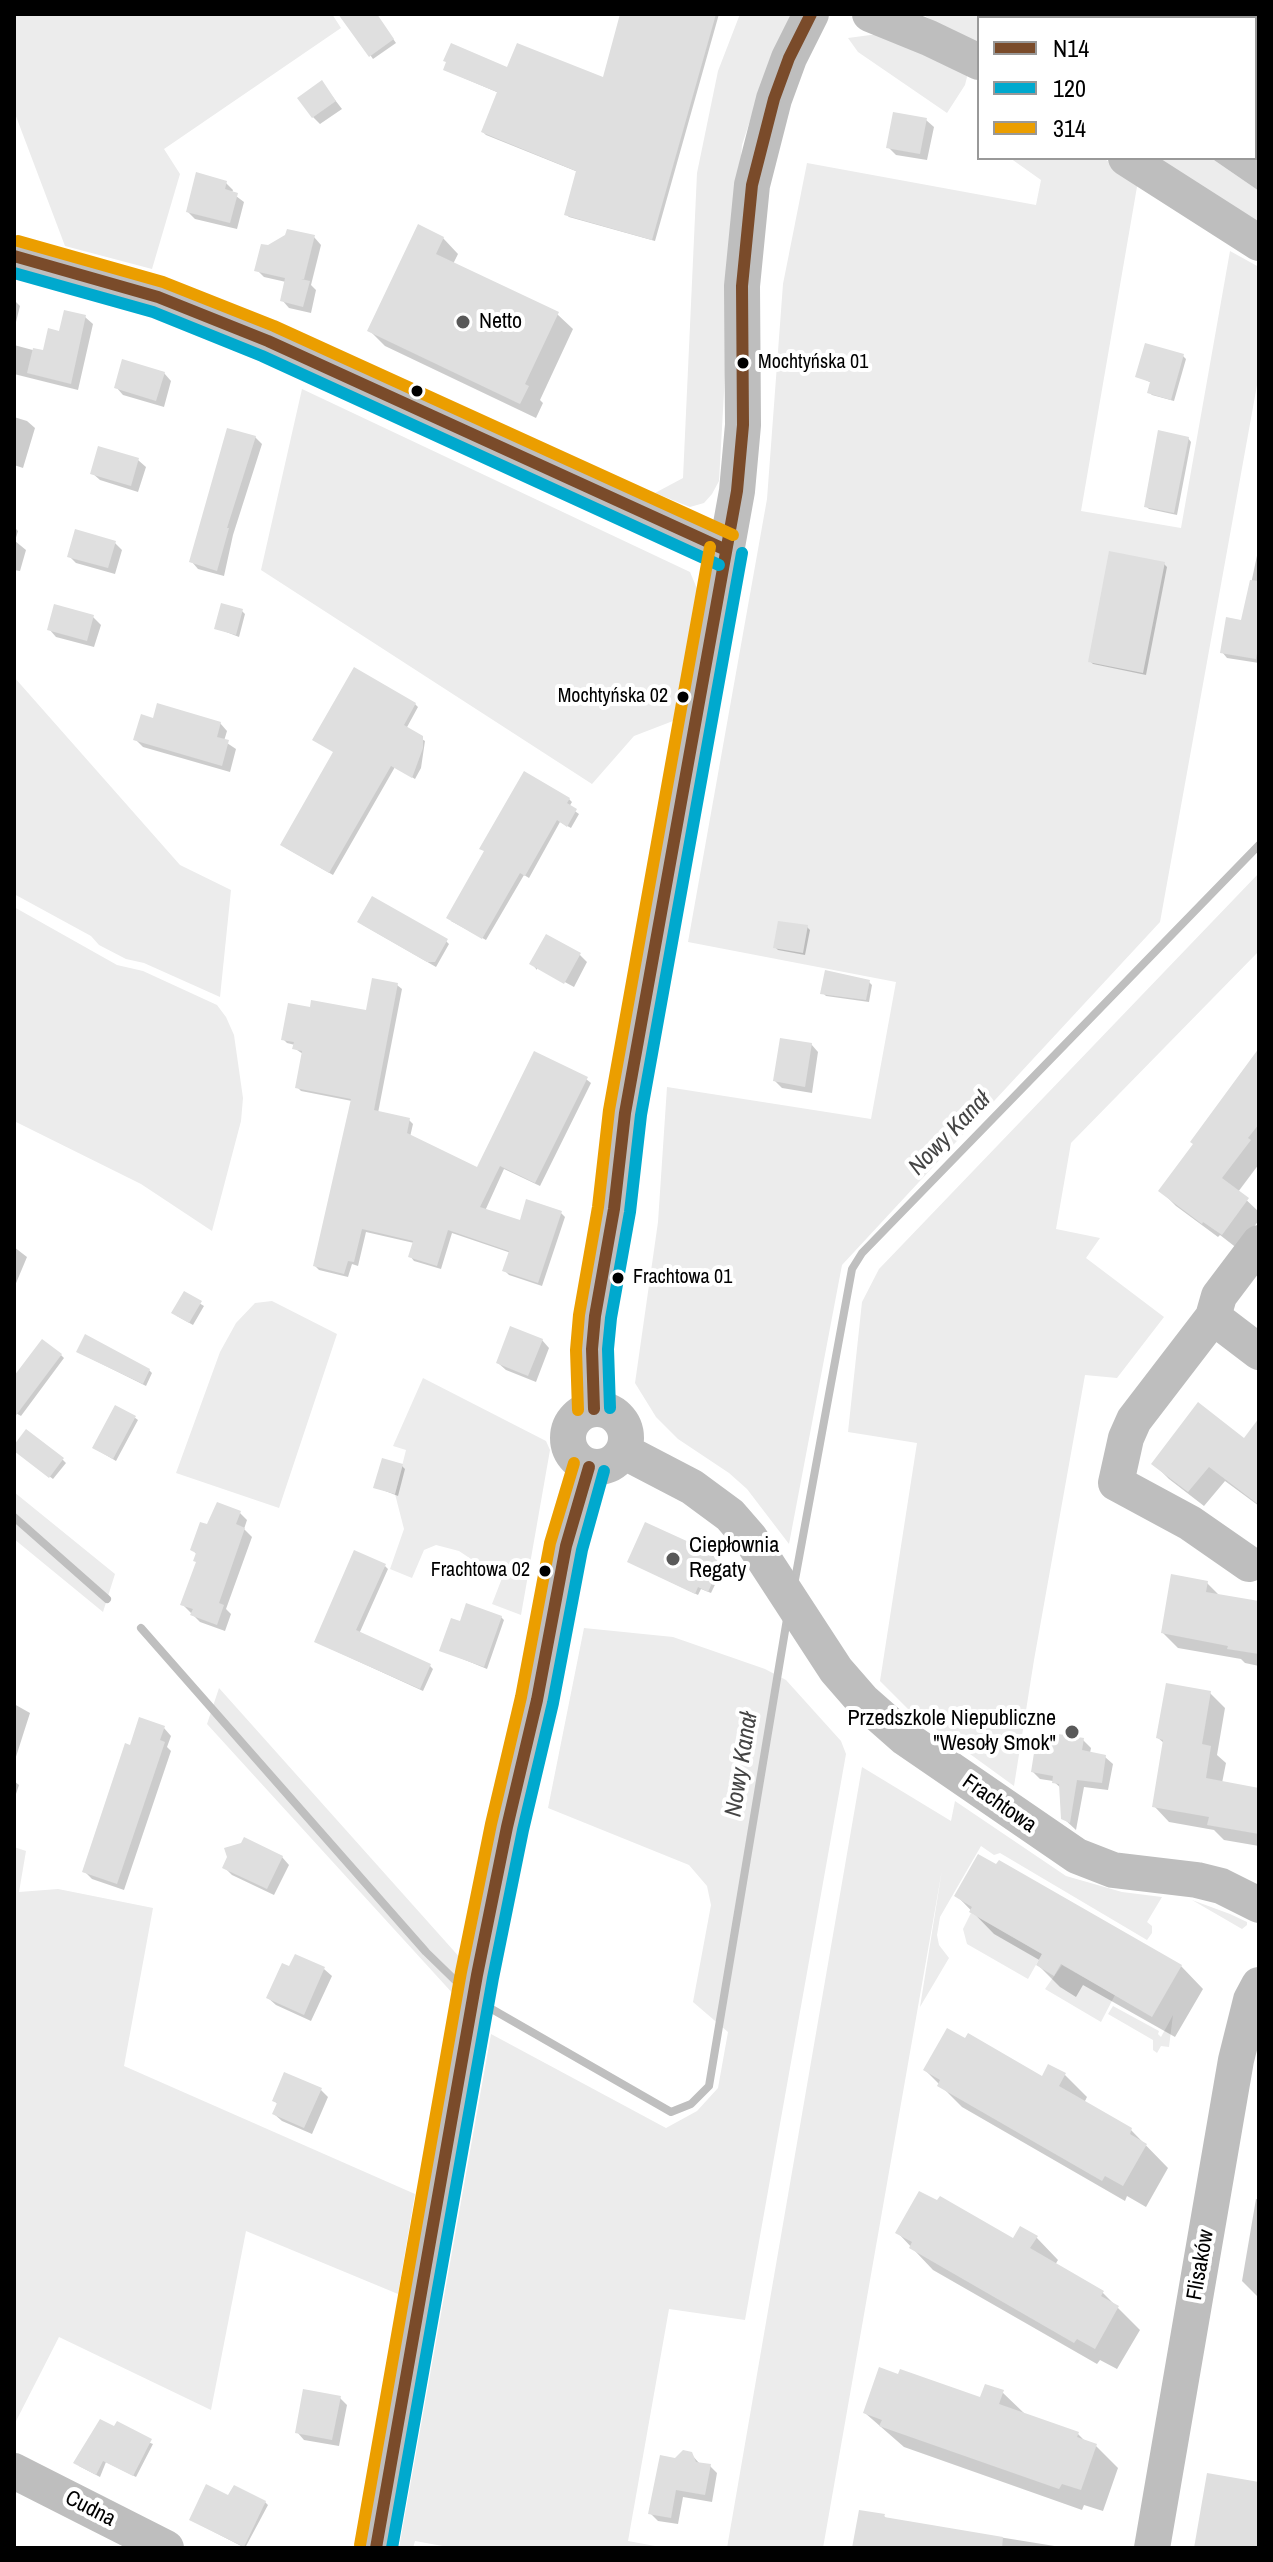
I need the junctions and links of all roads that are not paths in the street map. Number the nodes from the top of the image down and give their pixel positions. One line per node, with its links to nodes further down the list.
1 (811, 14): 7 (street)
2 (870, 14): 3 (street)
3 (977, 61)
4 (1129, 160): 5 (street)
5 (1259, 243)
6 (14, 256): 7 (street)
7 (726, 550): 11 (street)
8 (1259, 1243): 9 (street)
9 (1213, 1317): 10 (street); 14 (street)
10 (1259, 1352)
11 (594, 1409): 12 (street); 13 (street)
12 (623, 1451): 13 (street); 15 (street, Frachtowa)
13 (589, 1467): 19 (street)
14 (1249, 1564)
15 (1259, 1905)
16 (1259, 1985): 20 (street, Flisaków)
17 (14, 2471): 18 (street, Cudna)
18 (166, 2548)
19 (376, 2548)
20 (1152, 2548)

